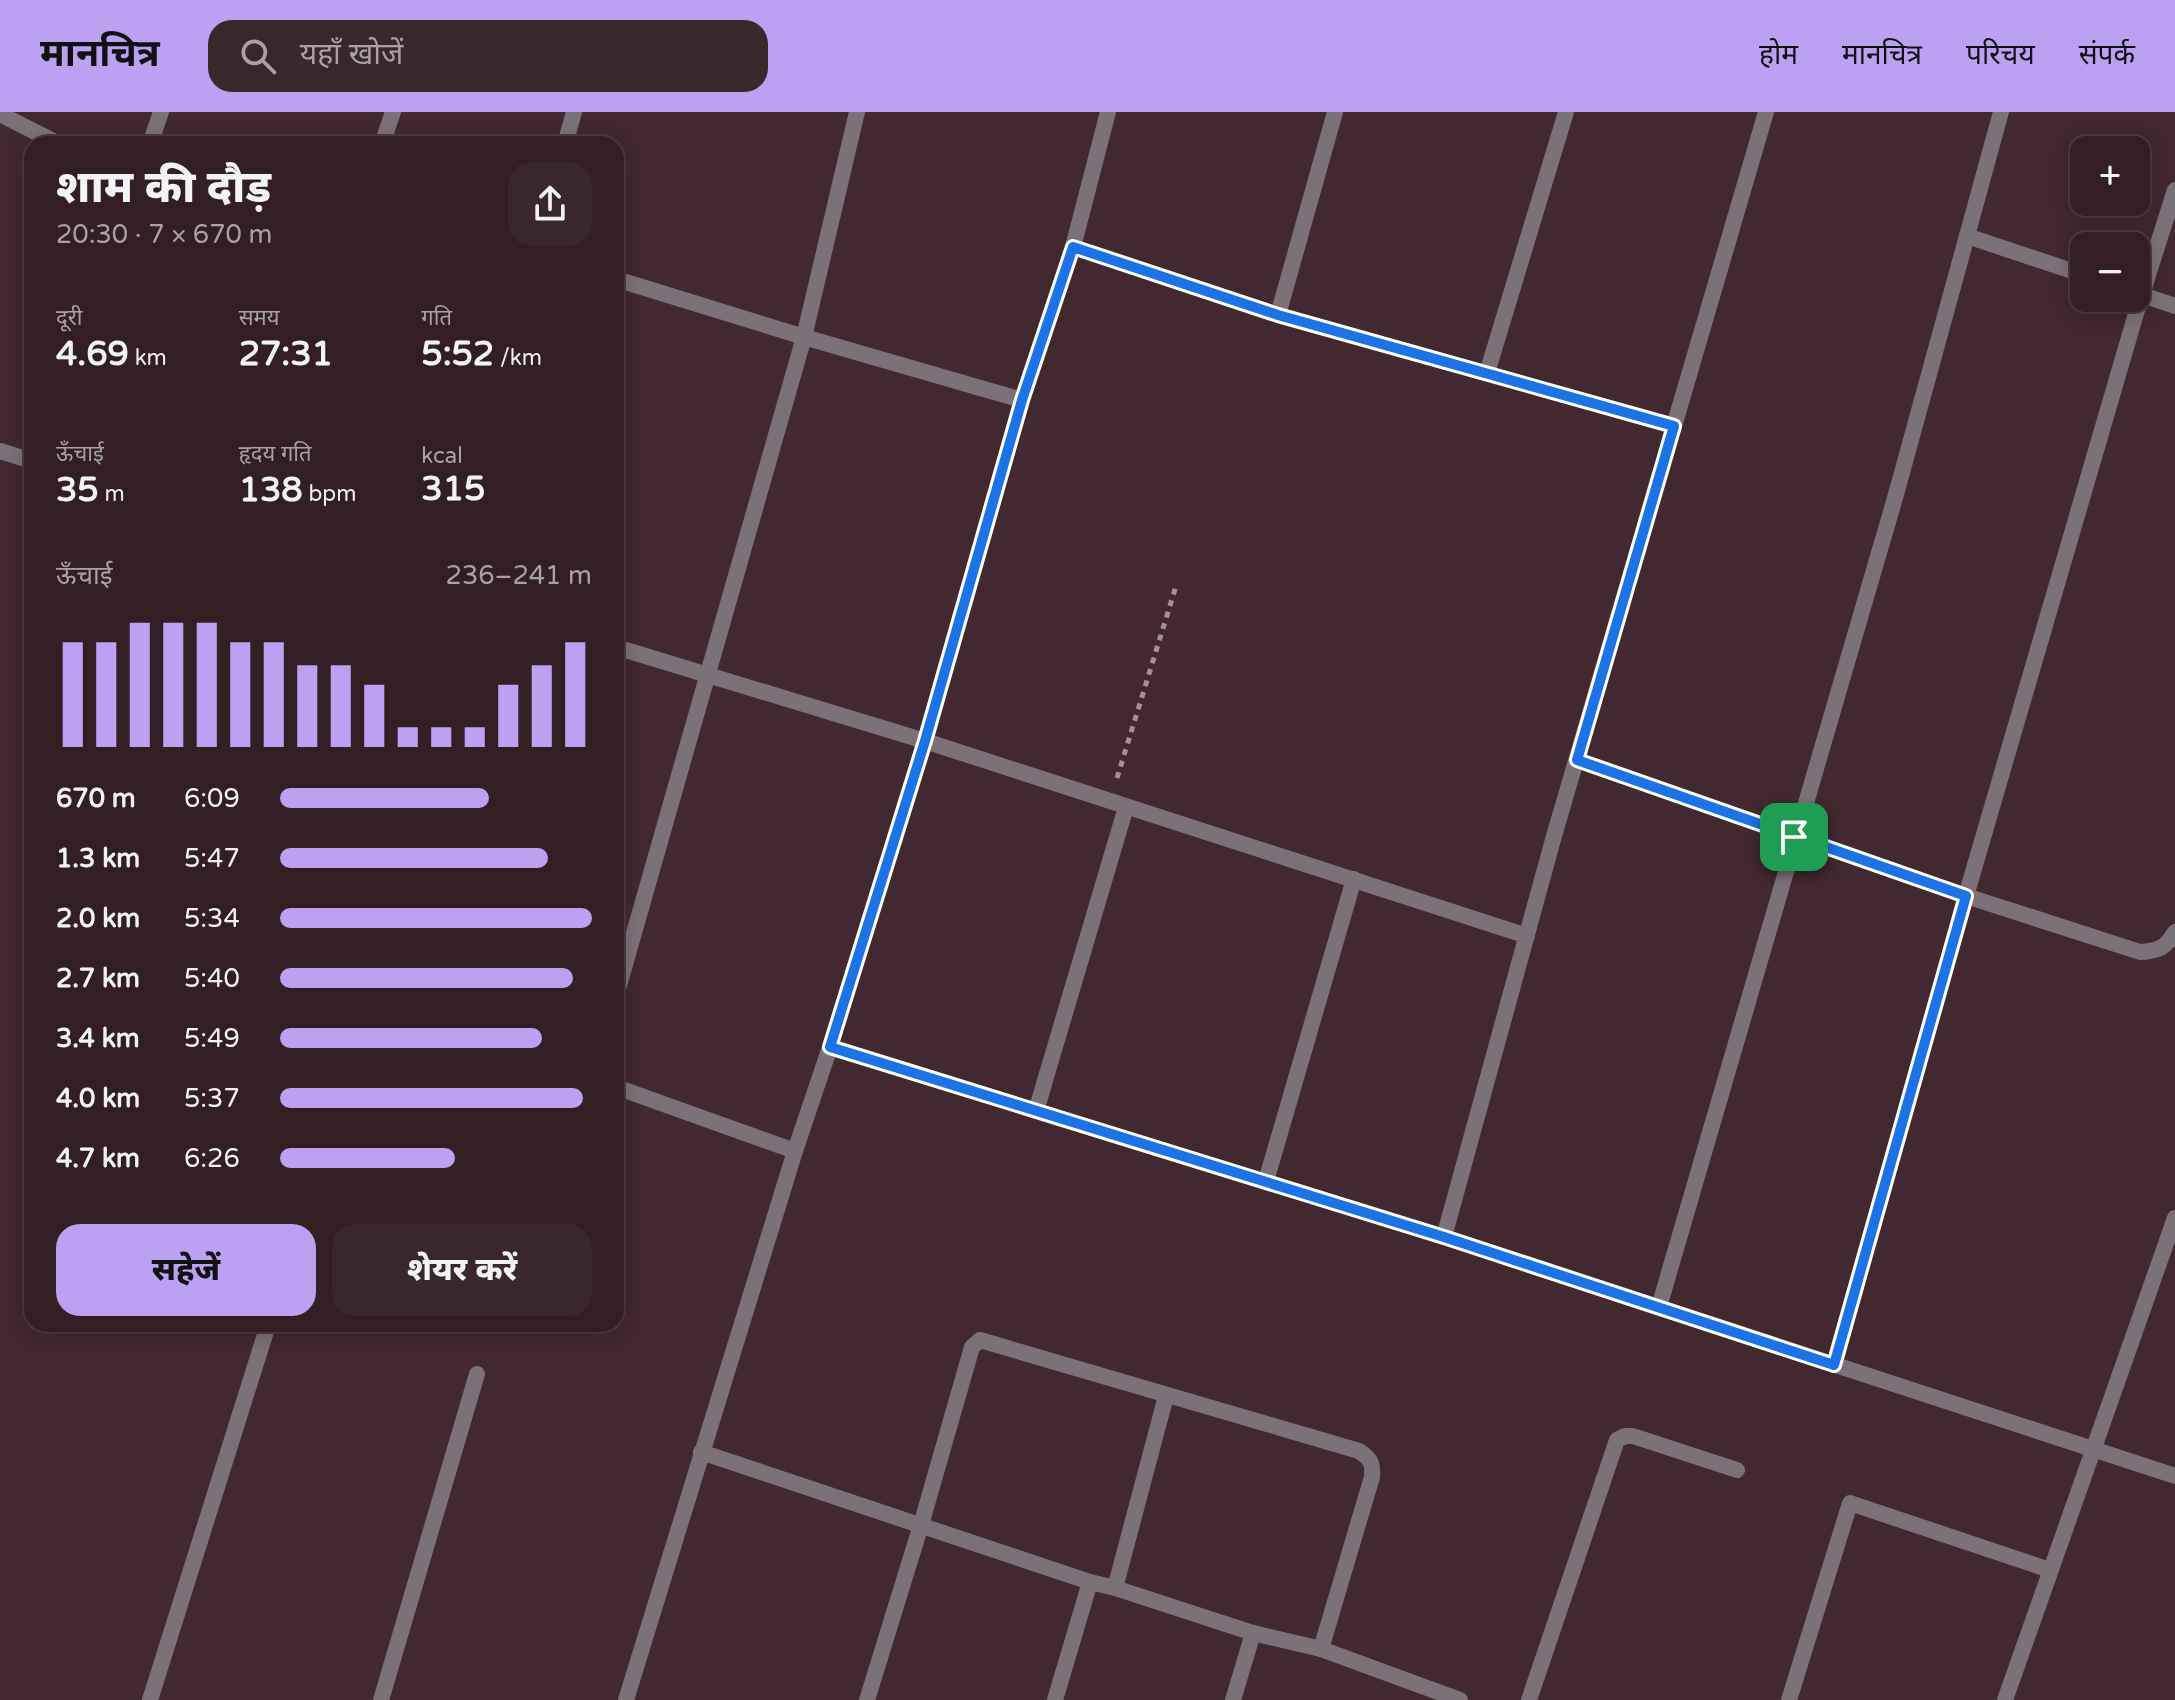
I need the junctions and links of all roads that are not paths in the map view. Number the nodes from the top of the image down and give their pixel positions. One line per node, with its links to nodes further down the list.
1 (161, 112): 12 (street)
2 (393, 112): 13 (street)
3 (574, 112): 14 (street)
4 (857, 112): 25 (street)
5 (1108, 112): 17 (street)
6 (1335, 112): 24 (street)
7 (1566, 112): 26 (street)
8 (1766, 112): 28 (street)
9 (2001, 112): 16 (street)
10 (0, 114): 11 (street)
11 (43, 136)
12 (153, 136)
13 (385, 136)
14 (567, 136)
15 (2175, 190): 18 (street)
16 (1967, 236): 19 (street); 36 (street)
17 (1073, 247): 24 (street); 27 (street)
18 (2150, 262)
19 (2070, 270)
20 (624, 281): 25 (street)
21 (2150, 298): 22 (street)
22 (2175, 306)
23 (2134, 312): 38 (street)
24 (1278, 315): 26 (street)
25 (804, 337): 27 (street); 32 (street)
26 (1487, 373): 28 (street)
27 (1022, 400): 33 (street)
28 (1674, 426): 34 (street)
29 (0, 451): 30 (street)
30 (24, 458)
31 (624, 649): 32 (street)
32 (706, 675): 33 (street); 41 (street)
33 (925, 741): 35 (street); 42 (street)
34 (1577, 760): 36 (street); 40 (street)
35 (1126, 807): 37 (street); 44 (street)
36 (1794, 837): 38 (street); 49 (street)
37 (1354, 879): 40 (street); 46 (street)
38 (1966, 896): 39 (street); 51 (street)
39 (2175, 932)
40 (1527, 936): 48 (street)
41 (624, 967)
42 (830, 1047): 44 (street); 45 (street)
43 (624, 1090): 45 (street)
44 (1036, 1111): 46 (street)
45 (795, 1151): 55 (street)
46 (1266, 1181): 48 (street)
47 (2175, 1218): 54 (street)
48 (1444, 1237): 49 (street)
49 (1659, 1307): 51 (street)
50 (266, 1332): 65 (street)
51 (1834, 1365): 54 (street)
52 (477, 1374): 66 (street)
53 (1166, 1396): 58 (street); 61 (street); 63 (street)
54 (2093, 1450): 57 (street); 59 (street)
55 (701, 1452): 58 (street); 67 (street)
56 (1737, 1470): 72 (street)
57 (2175, 1476)
58 (921, 1525): 60 (street); 68 (street)
59 (2050, 1570): 73 (street); 74 (street)
60 (1090, 1582): 61 (street); 69 (street)
61 (1115, 1588): 62 (street)
62 (1253, 1633): 63 (street); 70 (street)
63 (1321, 1649): 64 (street)
64 (1436, 1696): 71 (street)
65 (150, 1700)
66 (381, 1700)
67 (626, 1700)
68 (867, 1700)
69 (1055, 1700)
70 (1233, 1700)
71 (1460, 1700)
72 (1529, 1700)
73 (1789, 1700)
74 (2005, 1700)

